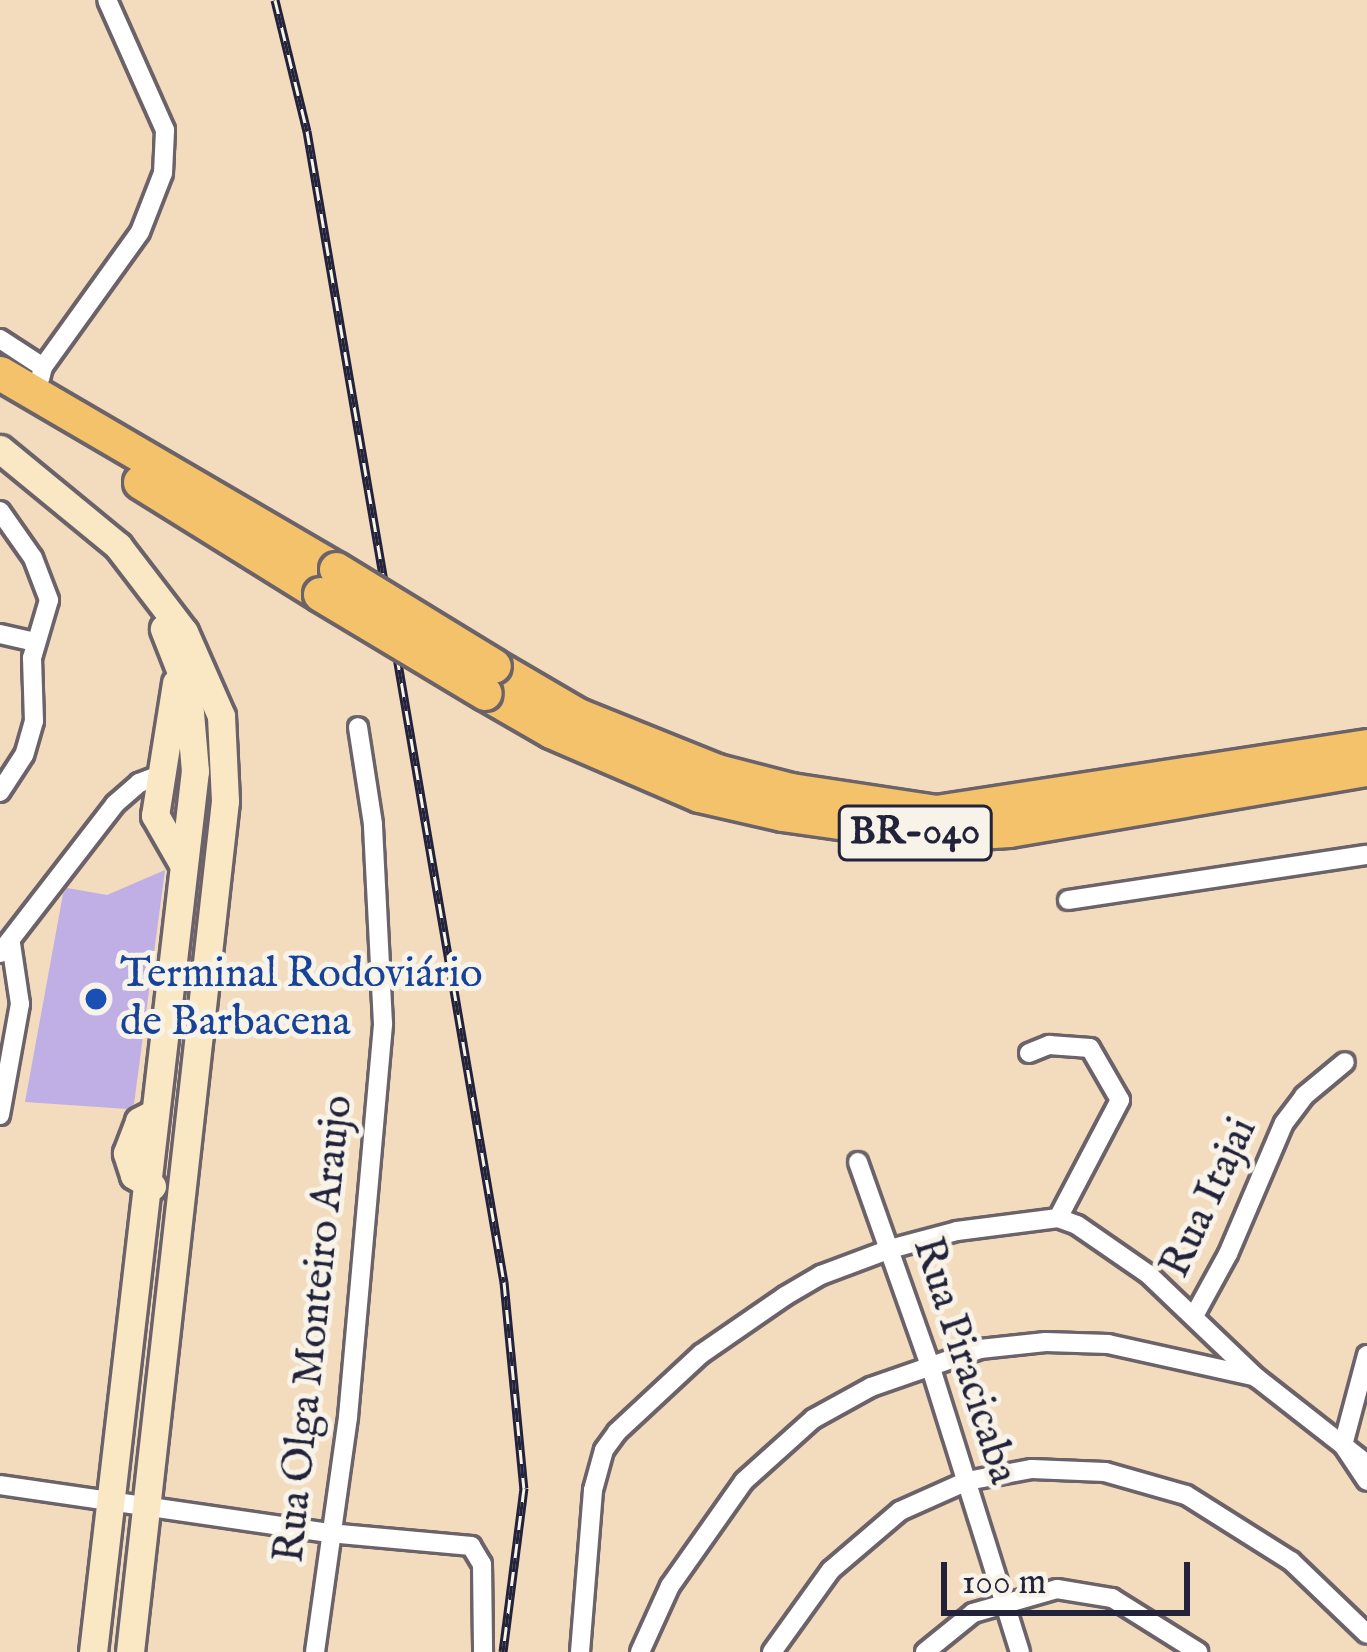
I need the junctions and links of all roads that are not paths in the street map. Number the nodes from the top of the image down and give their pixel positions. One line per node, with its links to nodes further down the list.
1 (107, 0): 4 (street)
2 (0, 339): 4 (street)
3 (0, 374): 4 (highway, BR-040)
4 (39, 382): 9 (highway, BR-040)
5 (0, 396): 9 (highway, BR-040)
6 (0, 448): 8 (main road)
7 (0, 511): 11 (street)
8 (118, 546): 12 (main road); 20 (main road)
9 (328, 582): 13 (highway, BR-040, bridge)
10 (0, 634): 11 (street)
11 (35, 642): 19 (street)
12 (178, 661): 17 (main road); 18 (main road)
13 (489, 680): 15 (highway, BR-040); 16 (highway, BR-040)
14 (358, 727): 44 (street, Rua Olga Monteiro Araujo)
15 (1367, 746)
16 (1367, 769)
17 (195, 771): 18 (main road); 20 (main road); 22 (main road)
18 (160, 775): 22 (main road); 24 (street)
19 (0, 792)
20 (226, 801): 29 (main road)
21 (1367, 855): 23 (street)
22 (183, 864): 30 (main road)
23 (1068, 900)
24 (5, 948): 27 (street)
25 (1029, 1053): 31 (street)
26 (1345, 1062): 33 (street, Rua Itajai)
27 (0, 1115)
28 (858, 1162): 32 (street, Rua Piracicaba)
29 (187, 1170): 30 (main road); 43 (main road)
30 (146, 1186): 42 (main road)
31 (1058, 1218): 32 (street); 33 (street)
32 (890, 1249): 35 (street, Rua Piracicaba); 51 (street)
33 (1194, 1316): 36 (street)
34 (1367, 1355): 37 (street)
35 (930, 1364): 36 (street); 39 (street, Rua Piracicaba); 52 (street)
36 (1257, 1378): 37 (street)
37 (1343, 1445): 38 (street); 40 (street)
38 (1367, 1464)
39 (968, 1481): 45 (street, Rua Piracicaba); 46 (street); 53 (street)
40 (1367, 1481)
41 (0, 1485): 42 (street)
42 (107, 1498): 43 (street); 47 (main road)
43 (147, 1502): 44 (street); 48 (main road)
44 (329, 1533): 49 (street, Rua Olga Monteiro Araujo); 50 (street)
45 (1004, 1602): 54 (street); 55 (street, Rua Piracicaba); 56 (street)
46 (1367, 1634)
47 (93, 1652)
48 (130, 1652)
49 (315, 1652)
50 (483, 1652)
51 (580, 1652)
52 (640, 1652)
53 (772, 1652)
54 (925, 1652)
55 (1020, 1652)
56 (1198, 1652)

